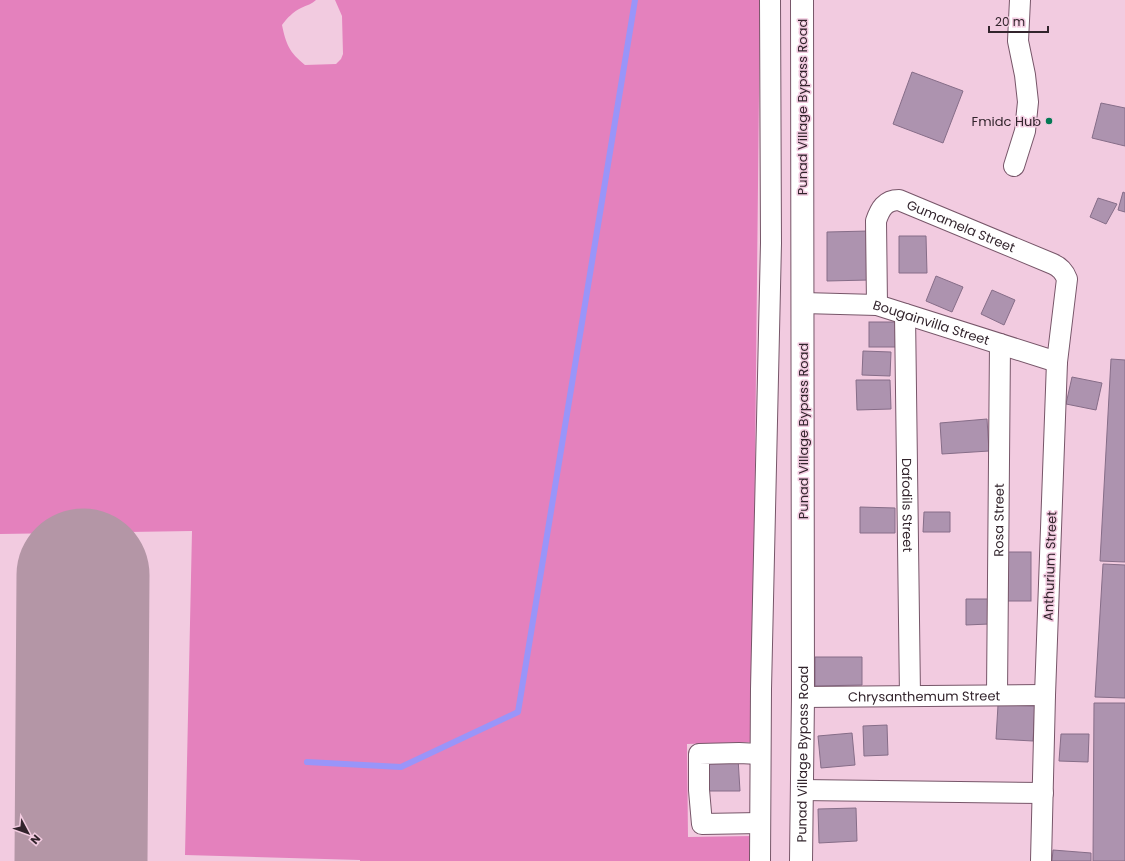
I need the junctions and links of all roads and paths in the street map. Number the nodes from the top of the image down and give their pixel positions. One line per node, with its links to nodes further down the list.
1 (770, 0): 15 (street)
2 (802, 0): 6 (main road, Punad Village Bypass Road)
3 (1020, 0): 4 (street)
4 (1014, 166)
5 (1064, 272): 7 (street, Gumamela Street); 10 (street, Anthurium Street)
6 (803, 303): 7 (street, Bougainvilla Street); 14 (main road, Punad Village Bypass Road)
7 (877, 305): 8 (street, Bougainvilla Street)
8 (905, 314): 9 (street, Bougainvilla Street); 13 (street, Dafodils Street)
9 (1000, 344): 10 (street, Bougainvilla Street); 11 (street, Rosa Street)
10 (1057, 362): 12 (street, Anthurium Street)
11 (997, 695): 12 (street, Chrysanthemum Street); 13 (street, Chrysanthemum Street)
12 (1045, 695): 17 (street, Anthurium Street)
13 (910, 696): 14 (street, Chrysanthemum Street)
14 (803, 697): 16 (main road, Punad Village Bypass Road)
15 (760, 754): 18 (street); 18 (street)
16 (802, 790): 17 (street); 20 (main road, Punad Village Bypass Road)
17 (1043, 793): 21 (street, Anthurium Street)
18 (760, 823): 19 (street)
19 (760, 861)
20 (801, 861)
21 (1041, 861)

